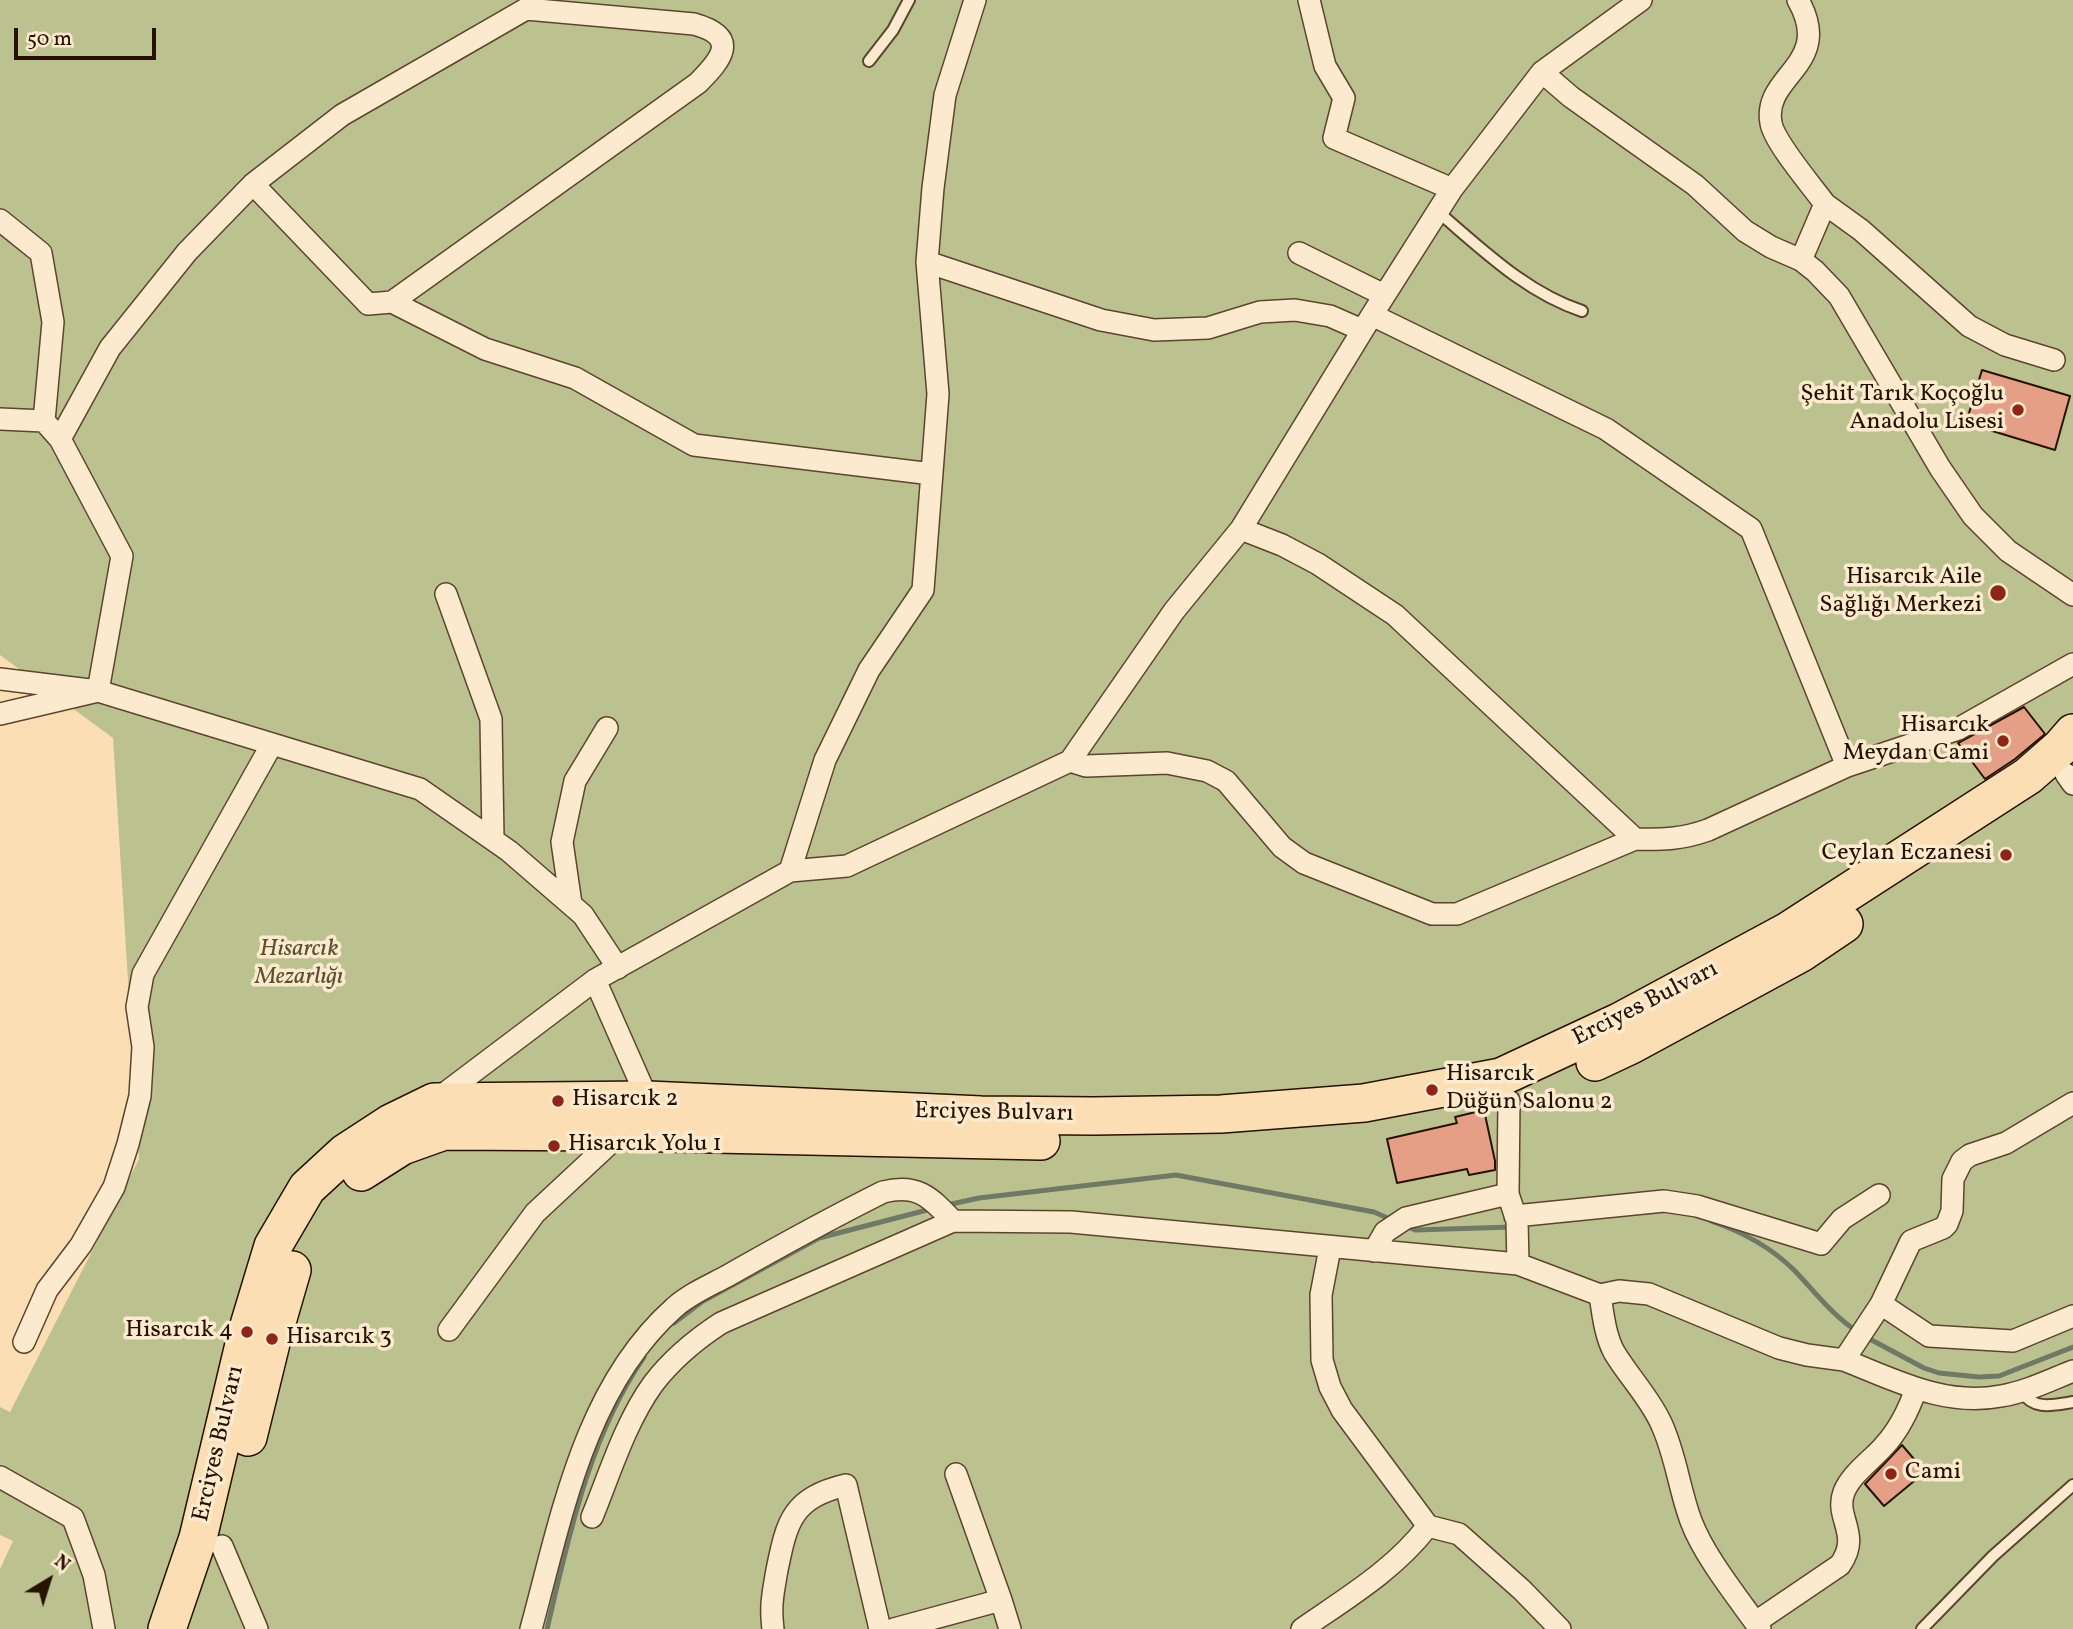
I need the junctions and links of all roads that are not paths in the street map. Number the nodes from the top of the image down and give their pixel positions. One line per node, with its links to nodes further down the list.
1 (909, 0): 6 (lane)
2 (975, 0): 15 (street)
3 (1309, 0): 9 (street)
4 (1641, 0): 7 (street)
5 (1798, 0): 10 (street)
6 (869, 61)
7 (1542, 72): 9 (street); 14 (street)
8 (253, 184): 17 (street); 17 (street); 23 (street)
9 (1452, 189): 11 (street)
10 (1825, 204): 14 (street); 20 (street)
11 (1437, 211): 16 (street); 18 (lane)
12 (0, 220): 22 (street)
13 (1299, 253): 16 (street)
14 (1801, 260): 27 (street)
15 (927, 262): 19 (street); 24 (street)
16 (1384, 295): 19 (street)
17 (392, 302): 24 (street)
18 (1582, 311)
19 (1367, 322): 25 (street); 36 (street)
20 (2054, 360)
21 (0, 419): 22 (street)
22 (44, 421): 23 (street)
23 (60, 439): 30 (street)
24 (932, 474): 40 (street)
25 (1241, 529): 35 (street); 39 (street)
26 (446, 594): 38 (street)
27 (2073, 595)
28 (2073, 664): 36 (street)
29 (0, 679): 30 (street)
30 (98, 691): 31 (street); 34 (street)
31 (0, 714)
32 (607, 728): 41 (street)
33 (2073, 733): 44 (highway, Erciyes Bulvarı)
34 (272, 744): 38 (street); 60 (street)
35 (1070, 761): 39 (street); 40 (street)
36 (1847, 766): 39 (street)
37 (2071, 775): 45 (highway, Erciyes Bulvarı)
38 (493, 839): 41 (street)
39 (1635, 839)
40 (790, 871): 42 (street)
41 (571, 904): 42 (street)
42 (618, 968): 43 (street)
43 (595, 980): 44 (street); 46 (street)
44 (648, 1100): 46 (highway, Erciyes Bulvarı)
45 (1509, 1101): 48 (highway, Erciyes Bulvarı); 49 (street)
46 (434, 1102): 75 (highway, Erciyes Bulvarı)
47 (2073, 1103): 57 (street)
48 (622, 1132): 59 (street); 71 (highway, Erciyes Bulvarı)
49 (1508, 1194): 52 (street); 54 (street)
50 (1879, 1195): 52 (street)
51 (944, 1212): 53 (street); 69 (street); 78 (street)
52 (1516, 1219): 55 (street)
53 (1330, 1248): 54 (street); 70 (street)
54 (1374, 1251): 55 (street)
55 (1518, 1255): 56 (street)
56 (1600, 1295): 61 (street); 73 (street)
57 (1881, 1304): 58 (street); 61 (street)
58 (2073, 1316)
59 (449, 1330)
60 (24, 1342)
61 (1854, 1344): 63 (street)
62 (2073, 1371): 64 (street)
63 (1916, 1389): 64 (street); 73 (street)
64 (2021, 1391): 65 (lane)
65 (2073, 1402)
66 (956, 1474): 72 (street)
67 (0, 1477): 74 (street)
68 (2073, 1485): 85 (lane)
69 (592, 1517)
70 (1428, 1525): 83 (street); 84 (street)
71 (222, 1546): 76 (highway, Erciyes Bulvarı); 77 (street)
72 (1001, 1600): 81 (street); 82 (street)
73 (1758, 1626)
74 (104, 1629)
75 (167, 1629)
76 (193, 1629)
77 (257, 1629)
78 (531, 1629)
79 (772, 1629): 80 (street)
80 (880, 1629)
81 (894, 1629)
82 (1010, 1629)
83 (1302, 1629)
84 (1560, 1629)
85 (1922, 1629)

